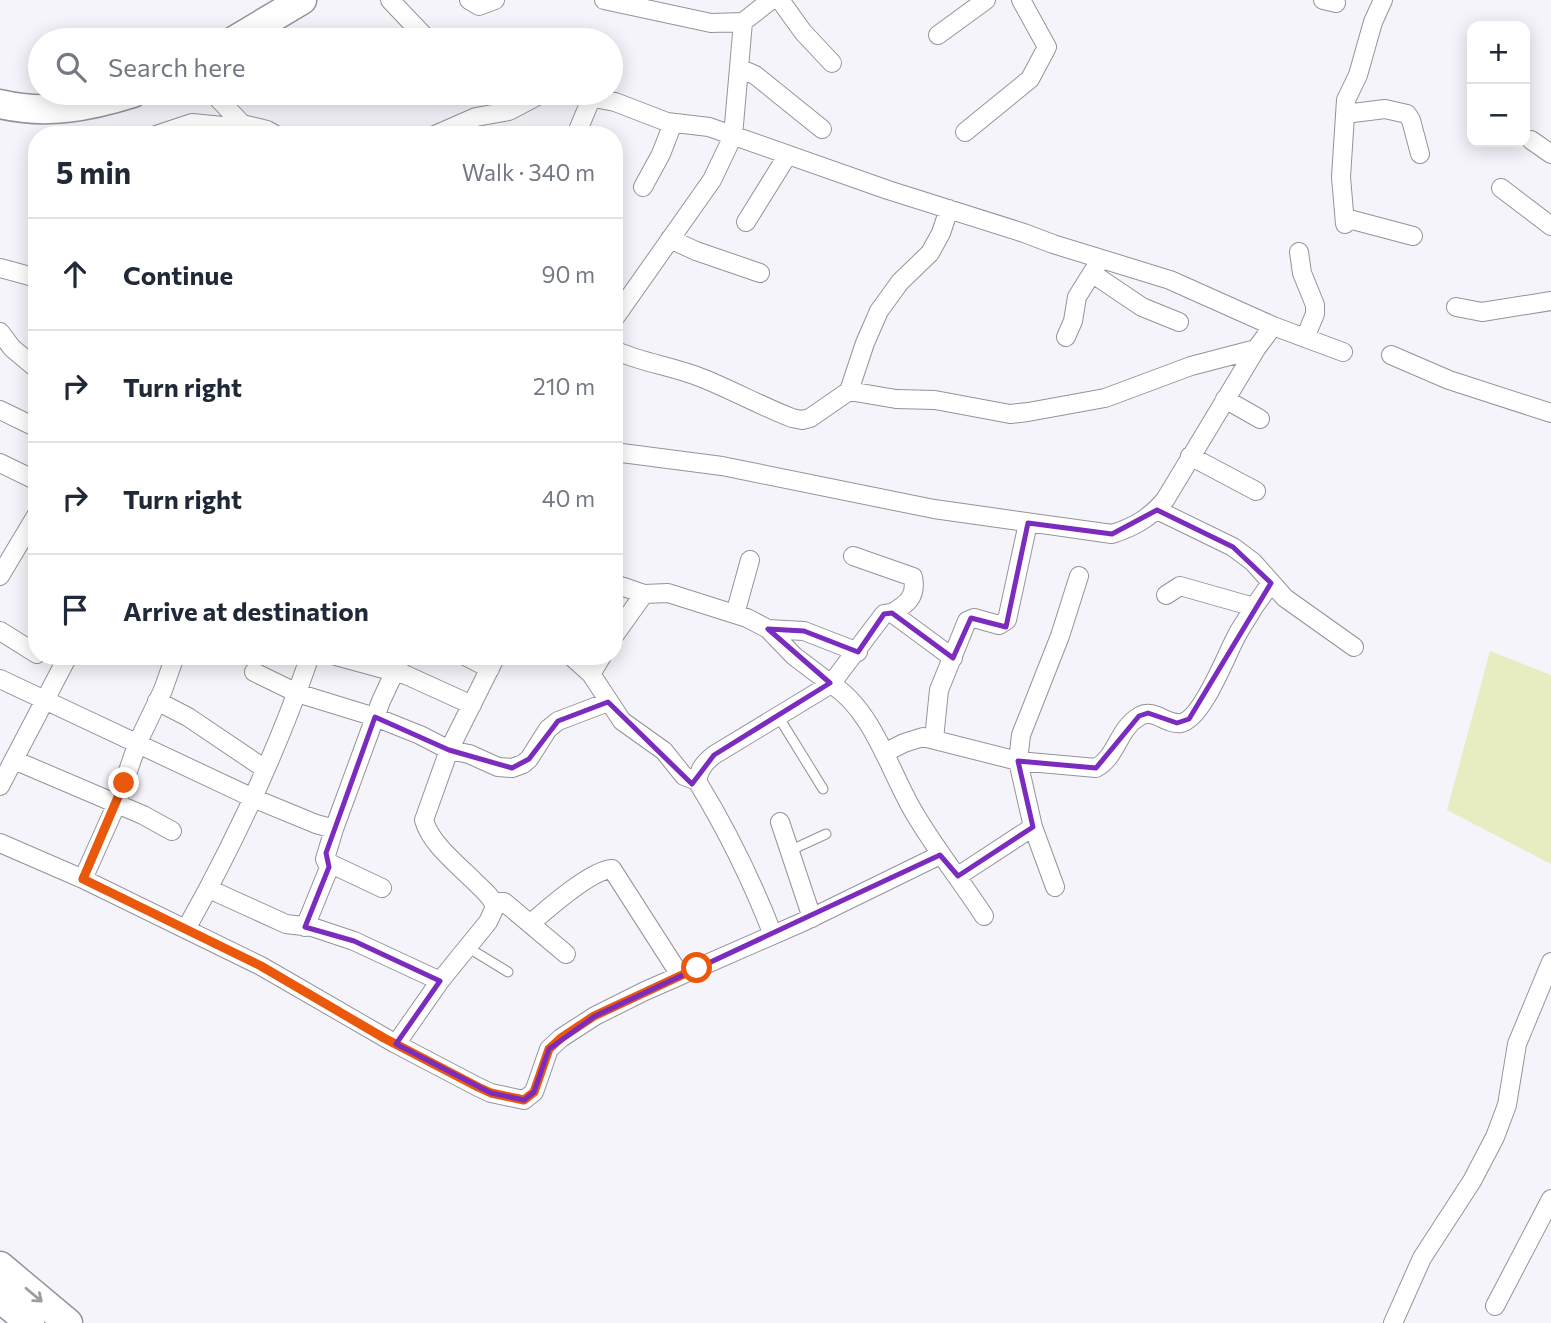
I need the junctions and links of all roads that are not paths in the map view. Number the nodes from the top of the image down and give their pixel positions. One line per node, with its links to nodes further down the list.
1 (302, 0): 12 (main road)
2 (390, 0): 13 (street)
3 (469, 0): 4 (street)
4 (495, 0)
5 (604, 0): 11 (street)
6 (771, 0): 11 (street)
7 (780, 0): 15 (street)
8 (986, 0): 14 (street)
9 (1021, 0): 33 (street)
10 (1383, 0): 23 (street)
11 (743, 22): 16 (street)
12 (255, 28)
13 (417, 28)
14 (938, 35)
15 (832, 64)
16 (740, 68): 32 (street); 34 (street)
17 (89, 105): 22 (main road)
18 (224, 105): 25 (street)
19 (520, 105): 30 (street)
20 (588, 105): 31 (street)
21 (623, 105): 24 (street)
22 (9, 107)
23 (1345, 114): 36 (street); 44 (street)
24 (673, 123): 34 (street); 39 (street)
25 (242, 124): 28 (street); 29 (street)
26 (183, 126): 27 (street)
27 (202, 126)
28 (223, 126)
29 (250, 126)
30 (456, 126)
31 (580, 126)
32 (822, 129)
33 (965, 132)
34 (733, 136): 38 (street); 45 (street)
35 (1531, 140): 37 (street)
36 (1420, 154)
37 (1551, 154)
38 (788, 156): 41 (street); 42 (street)
39 (643, 187)
40 (1502, 188): 43 (street)
41 (948, 209): 47 (street); 64 (street)
42 (746, 222)
43 (1551, 226)
44 (1413, 236)
45 (670, 239): 49 (street); 52 (street)
46 (1299, 253): 58 (street)
47 (1097, 266): 54 (street); 55 (street); 57 (street)
48 (0, 268): 50 (street)
49 (760, 273)
50 (28, 276)
51 (1551, 301): 53 (street)
52 (623, 306)
53 (1456, 307)
54 (1178, 322)
55 (1273, 326): 58 (street); 59 (street)
56 (0, 332): 63 (street)
57 (1066, 338)
58 (1305, 338): 60 (street)
59 (1256, 349): 64 (street); 65 (street)
60 (1343, 352)
61 (623, 353): 64 (street)
62 (1391, 355): 67 (street)
63 (28, 361)
64 (849, 391)
65 (1225, 399): 68 (street); 71 (street)
66 (0, 410): 69 (street)
67 (1551, 413)
68 (1260, 419)
69 (28, 424)
70 (623, 453): 76 (street)
71 (1190, 456): 74 (street); 75 (street)
72 (0, 463): 73 (street)
73 (28, 477)
74 (1256, 491)
75 (1157, 510): 76 (street); 82 (street)
76 (1028, 523): 95 (street)
77 (28, 529): 80 (street)
78 (853, 556): 87 (street)
79 (750, 560): 88 (street)
80 (0, 576)
81 (1079, 576): 120 (street)
82 (1271, 583): 86 (street); 92 (street)
83 (623, 587): 84 (street)
84 (645, 594): 88 (street); 89 (street)
85 (1166, 596): 86 (street)
86 (1254, 607): 120 (street)
87 (892, 613): 94 (street); 95 (street)
88 (734, 614): 90 (street)
89 (623, 624)
90 (768, 629): 94 (street); 107 (street)
91 (0, 631): 93 (street)
92 (1354, 647)
93 (28, 648)
94 (858, 652): 107 (street)
95 (953, 658): 115 (street)
96 (64, 665): 109 (street)
97 (171, 665): 110 (street)
98 (307, 665): 108 (street)
99 (398, 665): 114 (street)
100 (399, 665): 112 (street)
101 (492, 665): 112 (street)
102 (581, 665): 105 (street)
103 (596, 665): 105 (street)
104 (254, 672): 108 (street)
105 (591, 674): 111 (street)
106 (0, 678): 109 (street)
107 (831, 684): 113 (street); 118 (street)
108 (297, 693): 114 (street); 121 (street)
109 (46, 700): 116 (street); 119 (street)
110 (157, 701): 116 (street); 121 (street)
111 (608, 702): 117 (street); 123 (street)
112 (472, 705): 117 (street)
113 (778, 716): 123 (street); 124 (lane)
114 (375, 717): 117 (street); 129 (street)
115 (934, 739): 118 (street); 120 (street)
116 (138, 742): 125 (street); 126 (street)
117 (449, 750): 141 (street)
118 (884, 752): 134 (street)
119 (14, 761): 122 (street); 126 (street)
120 (1018, 761): 128 (street)
121 (265, 769): 125 (street)
122 (2, 780)
123 (697, 781): 147 (street)
124 (823, 789)
125 (253, 798): 129 (street); 140 (street)
126 (117, 803): 130 (street); 137 (street)
127 (780, 822): 133 (street)
128 (1033, 827): 136 (street); 138 (street)
129 (334, 829): 135 (street)
130 (172, 831)
131 (826, 834): 133 (lane)
132 (0, 843): 137 (street)
133 (789, 851): 143 (street)
134 (940, 855): 136 (street); 143 (street)
135 (327, 862): 139 (street); 145 (street)
136 (958, 876): 142 (street)
137 (83, 879): 146 (street)
138 (1055, 887)
139 (382, 888)
140 (209, 889): 145 (street); 146 (street)
141 (494, 902): 144 (street); 148 (street)
142 (984, 916)
143 (812, 918): 147 (street)
144 (530, 924): 149 (street); 152 (street)
145 (305, 926): 153 (street)
146 (186, 929): 154 (street)
147 (773, 935): 152 (street)
148 (467, 947): 151 (lane); 153 (street)
149 (566, 954)
150 (1551, 962): 161 (street)
151 (509, 972)
152 (680, 975): 154 (street)
153 (440, 981): 154 (street)
154 (396, 1044)
155 (1551, 1199): 158 (street)
156 (0, 1266): 160 (main road, one-way to 160)
157 (0, 1298): 159 (main road)
158 (1495, 1306)
159 (30, 1323)
160 (68, 1323)
161 (1392, 1323)

